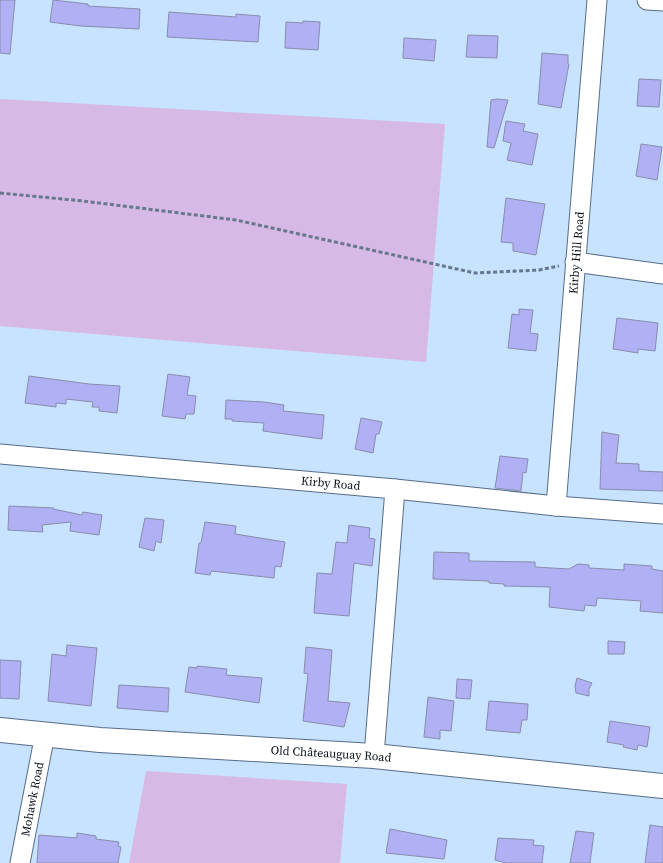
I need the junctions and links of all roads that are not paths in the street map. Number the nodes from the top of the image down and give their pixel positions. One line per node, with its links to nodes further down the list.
1 (597, 0): 4 (street, Kirby Hill Road)
2 (646, 0): 3 (street)
3 (663, 1)
4 (575, 262): 5 (street); 8 (street, Kirby Hill Road)
5 (663, 274)
6 (0, 454): 7 (street, Kirby Road)
7 (395, 489): 8 (street, Kirby Road); 12 (street)
8 (556, 506): 9 (street, Kirby Road)
9 (663, 514)
10 (0, 730): 11 (street, Old Châteauguay Road)
11 (45, 734): 12 (street, Old Châteauguay Road); 14 (street, Mohawk Road)
12 (374, 756): 13 (street, Old Châteauguay Road)
13 (663, 786)
14 (20, 863)

